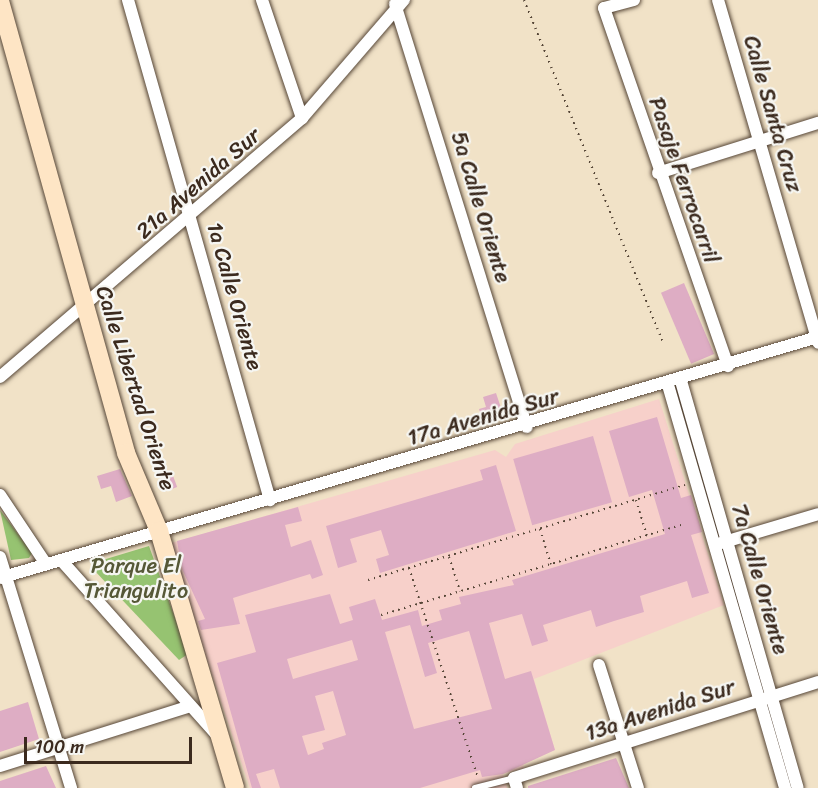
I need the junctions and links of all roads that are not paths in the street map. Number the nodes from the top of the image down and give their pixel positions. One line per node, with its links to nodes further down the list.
1 (128, 0): 11 (street, 1a Calle Oriente)
2 (262, 0): 7 (street)
3 (634, 0): 10 (street, Pasaje Ferrocarril)
4 (718, 0): 9 (street, Calle Santa Cruz)
5 (0, 1): 12 (main road, Calle Libertad Oriente)
6 (398, 3): 7 (street, 21a Avenida Sur); 18 (street, 5a Calle Oriente)
7 (302, 118): 11 (street, 21a Avenida Sur)
8 (818, 123): 9 (street)
9 (760, 141): 10 (street); 13 (street, Calle Santa Cruz)
10 (658, 173): 14 (street, Pasaje Ferrocarril)
11 (191, 218): 12 (street, 21a Avenida Sur); 20 (street, 1a Calle Oriente)
12 (84, 309): 15 (street, 21a Avenida Sur); 22 (main road, Calle Libertad Oriente)
13 (818, 339): 14 (street, 17a Avenida Sur)
14 (728, 366): 16 (street, 17a Avenida Sur)
15 (0, 377)
16 (681, 381): 17 (street, 17a Avenida Sur); 23 (street, 7a Calle Oriente)
17 (668, 385): 18 (street, 17a Avenida Sur); 23 (street, 7a Calle Oriente)
18 (527, 427): 20 (street, 17a Avenida Sur)
19 (0, 495): 26 (street)
20 (270, 500): 22 (street, 17a Avenida Sur)
21 (818, 514): 23 (street)
22 (159, 531): 25 (street, 17a Avenida Sur); 32 (main road, Calle Libertad Oriente)
23 (721, 543): 30 (street, 7a Calle Oriente)
24 (0, 557): 27 (street)
25 (61, 560): 26 (street, 17a Avenida Sur); 31 (street)
26 (46, 564): 27 (street, 17a Avenida Sur)
27 (3, 577): 34 (street)
28 (599, 665): 33 (street)
29 (818, 682): 30 (street, 13a Avenida Sur)
30 (766, 698): 33 (street, 13a Avenida Sur); 41 (street, 7a Calle Oriente); 42 (street, 7a Calle Oriente)
31 (190, 706): 32 (street); 34 (street)
32 (219, 737): 39 (main road, Calle Libertad Oriente)
33 (624, 744): 36 (street, 13a Avenida Sur); 40 (street)
34 (58, 746): 35 (street); 38 (street)
35 (0, 766)
36 (515, 783): 37 (lane)
37 (478, 787)
38 (71, 788)
39 (235, 788)
40 (638, 788)
41 (785, 788)
42 (798, 788)

